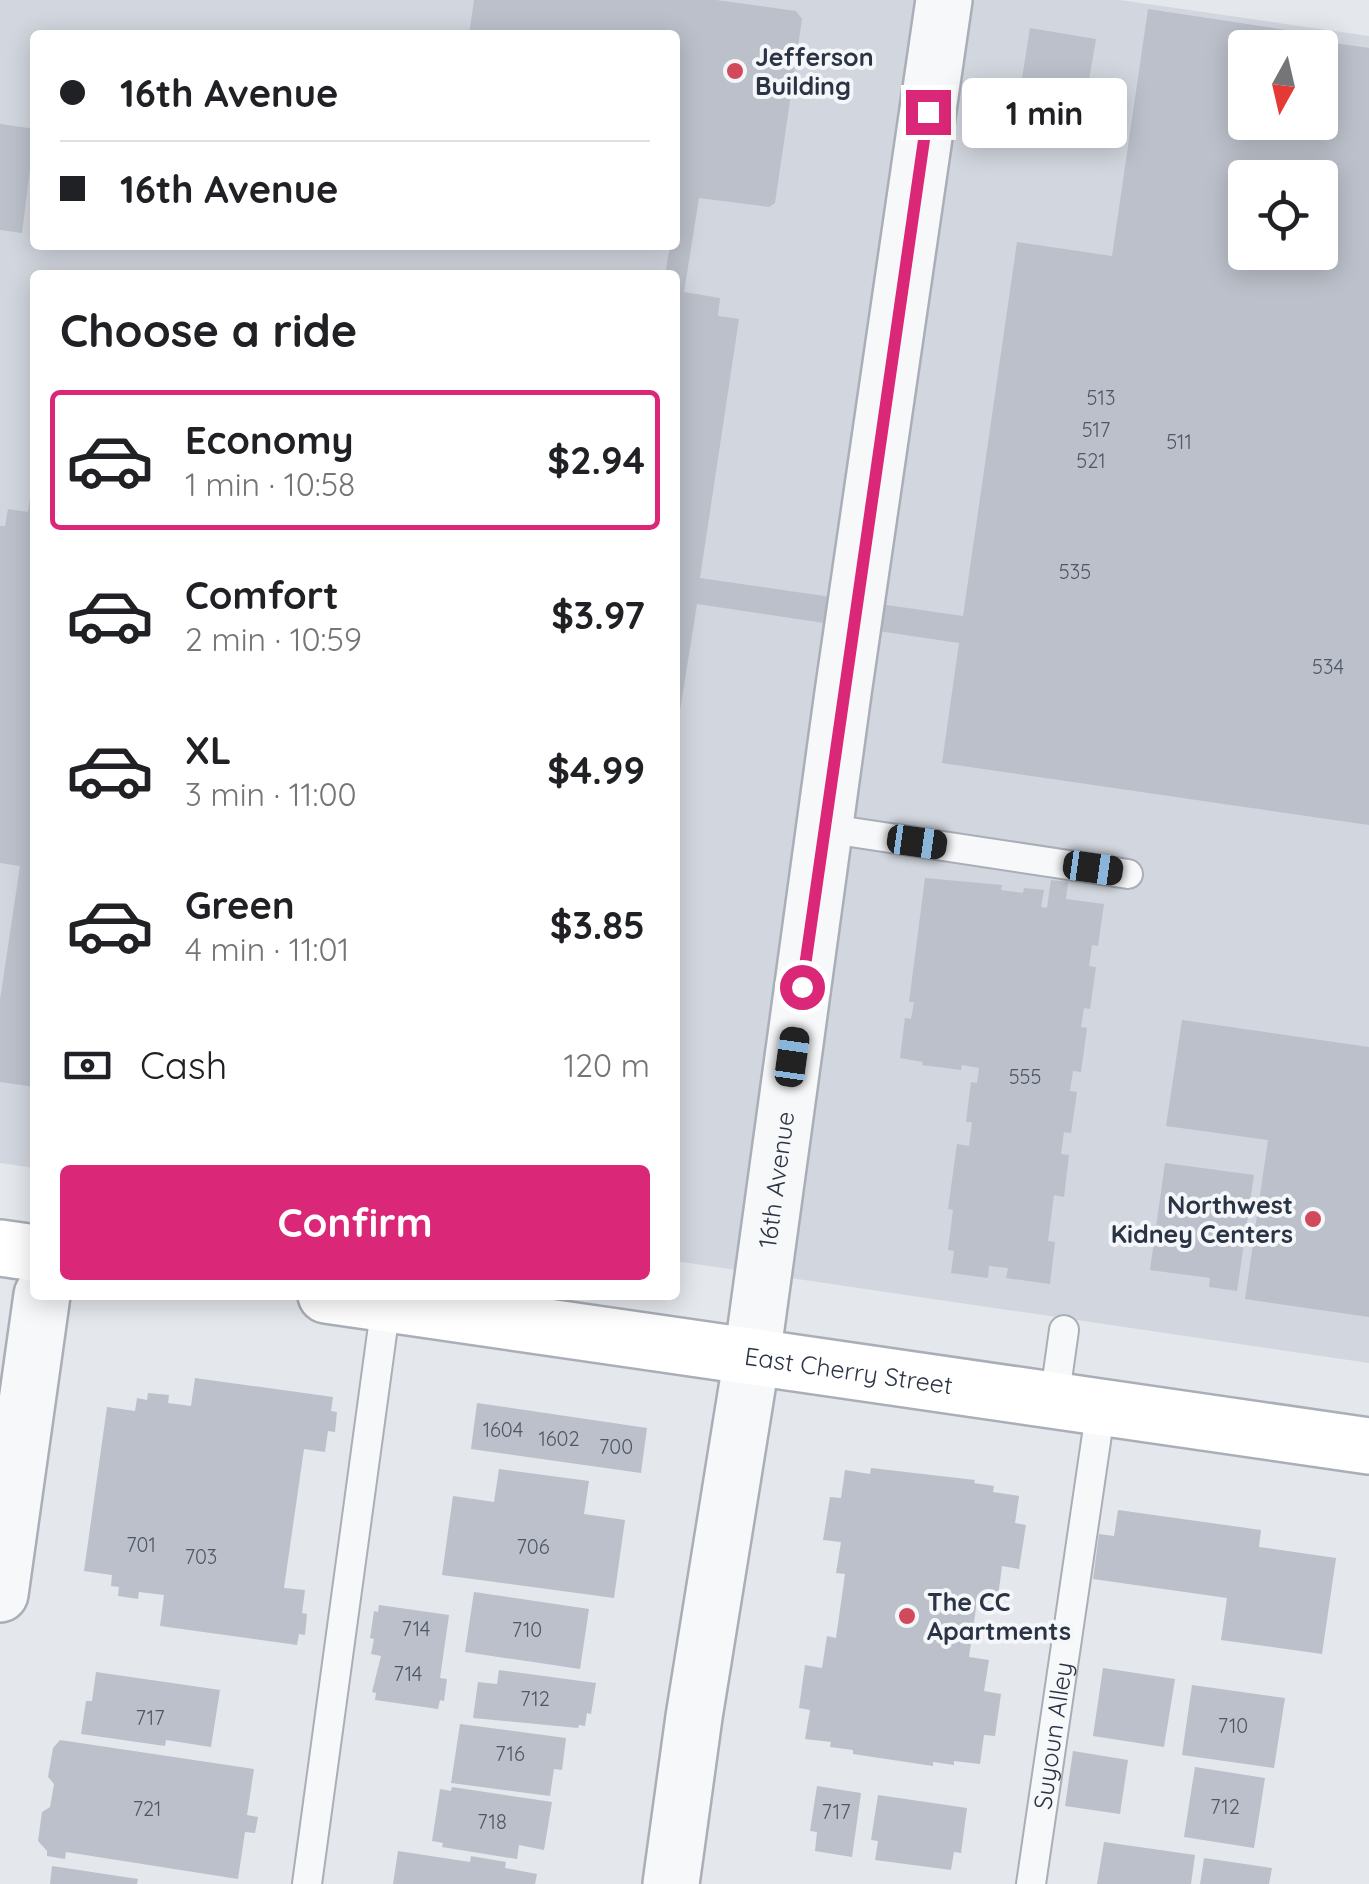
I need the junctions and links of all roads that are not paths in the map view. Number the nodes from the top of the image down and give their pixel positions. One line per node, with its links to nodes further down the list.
1 (944, 0): 2 (street, 16th Avenue)
2 (824, 828): 3 (lane); 10 (street, 16th Avenue)
3 (1128, 874)
4 (0, 1248): 5 (main road)
5 (30, 1252)
6 (41, 1300): 13 (street)
7 (359, 1300): 8 (main road, East Cherry Street)
8 (386, 1304): 10 (main road, East Cherry Street); 14 (lane)
9 (1064, 1330): 11 (lane, Suyoun Alley)
10 (752, 1356): 11 (main road, East Cherry Street); 15 (street, 16th Avenue)
11 (1078, 1404): 12 (main road, East Cherry Street); 16 (lane, Suyoun Alley)
12 (1369, 1446)
13 (0, 1594)
14 (307, 1884)
15 (671, 1884)
16 (1031, 1884)

